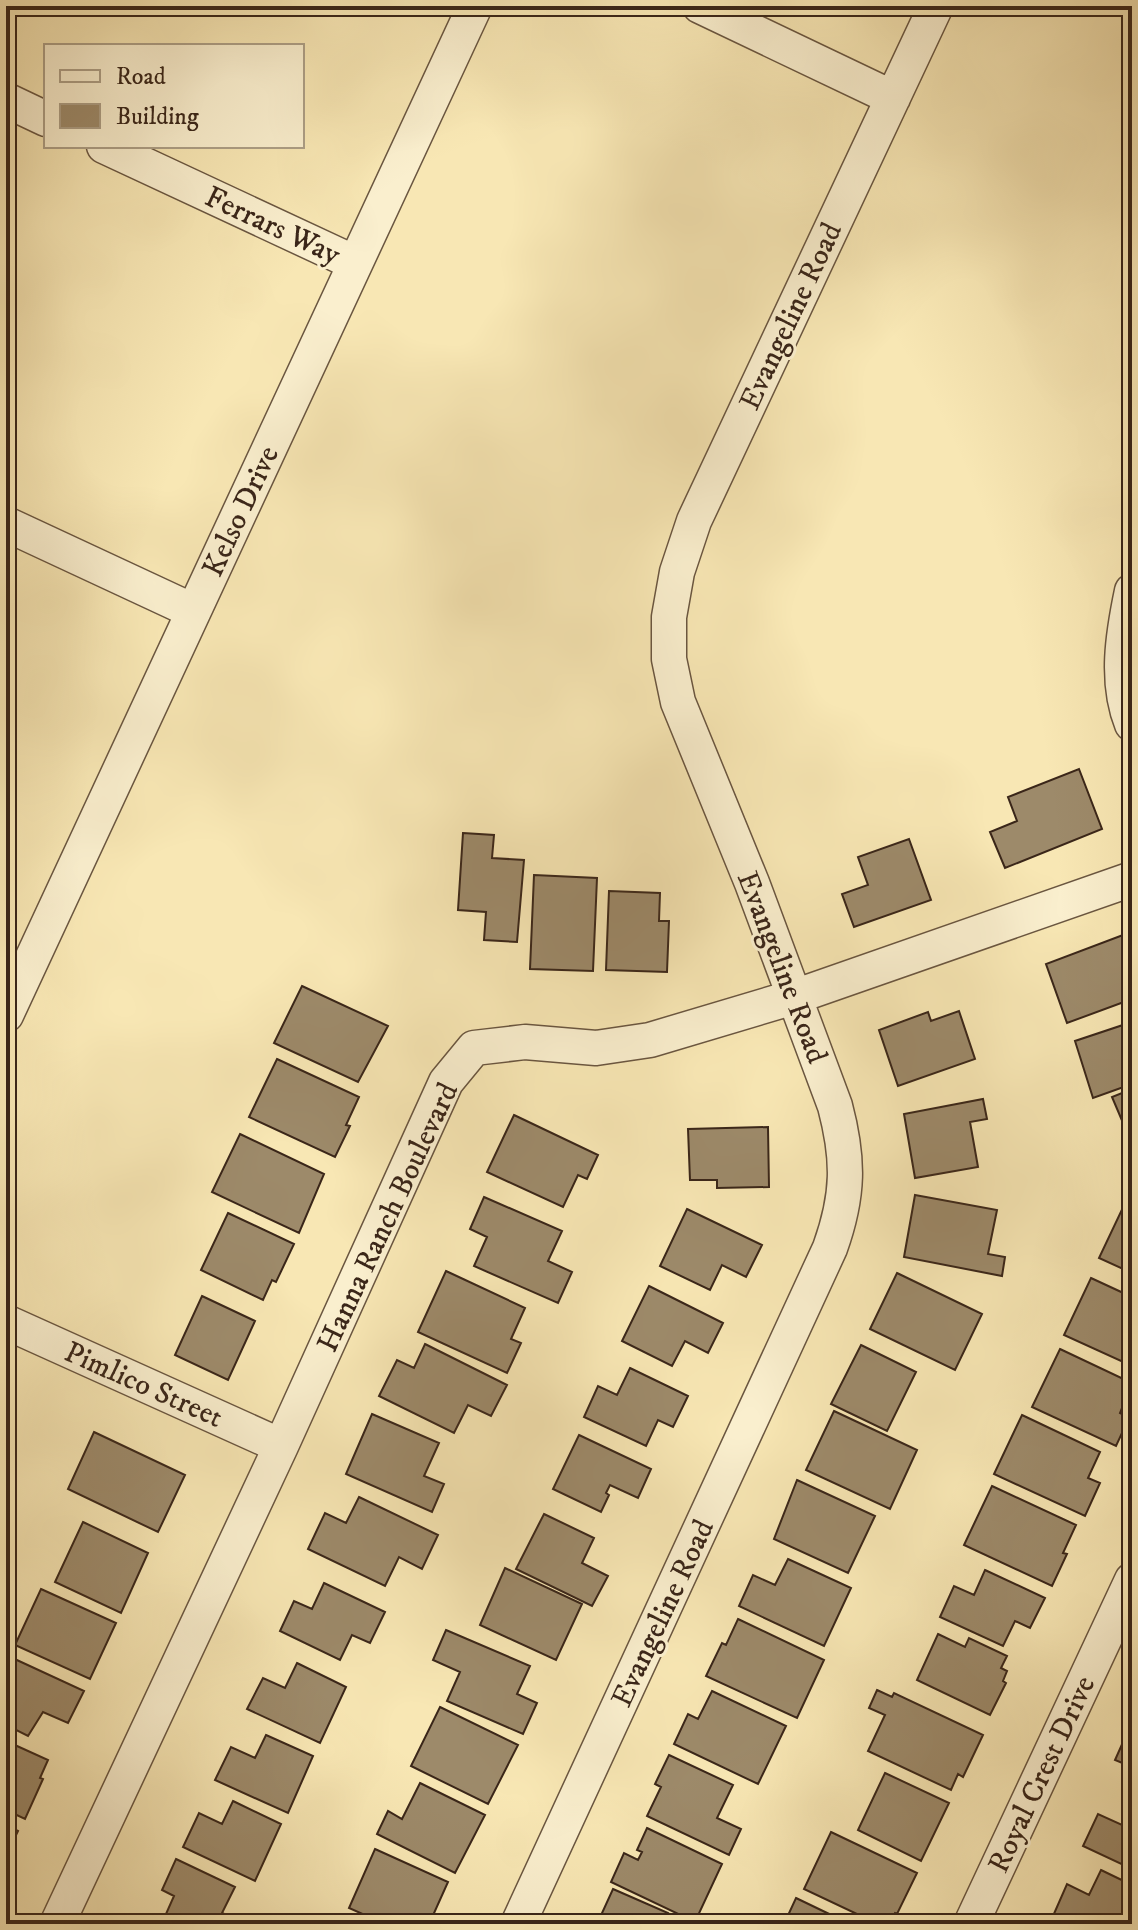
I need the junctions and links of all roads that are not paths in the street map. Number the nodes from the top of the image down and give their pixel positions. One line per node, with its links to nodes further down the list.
1 (475, 6): 8 (street, Kelso Drive)
2 (700, 6): 4 (street)
3 (936, 6): 4 (street, Evangeline Road)
4 (893, 98): 14 (street, Evangeline Road)
5 (6, 100): 6 (street)
6 (44, 118)
7 (108, 148): 8 (street, Ferrars Way)
8 (355, 263): 11 (street, Kelso Drive)
9 (6, 524): 11 (street)
10 (1132, 591): 12 (street)
11 (193, 611): 15 (street, Kelso Drive)
12 (1132, 724)
13 (1132, 879): 14 (street, Hanna Ranch Boulevard)
14 (794, 997): 17 (street, Hanna Ranch Boulevard); 20 (street, Evangeline Road)
15 (6, 1015)
16 (6, 1322): 17 (street, Pimlico Street)
17 (281, 1446): 19 (street, Hanna Ranch Boulevard)
18 (1132, 1580): 21 (street, Royal Crest Drive)
19 (57, 1924)
20 (518, 1924)
21 (971, 1924)

